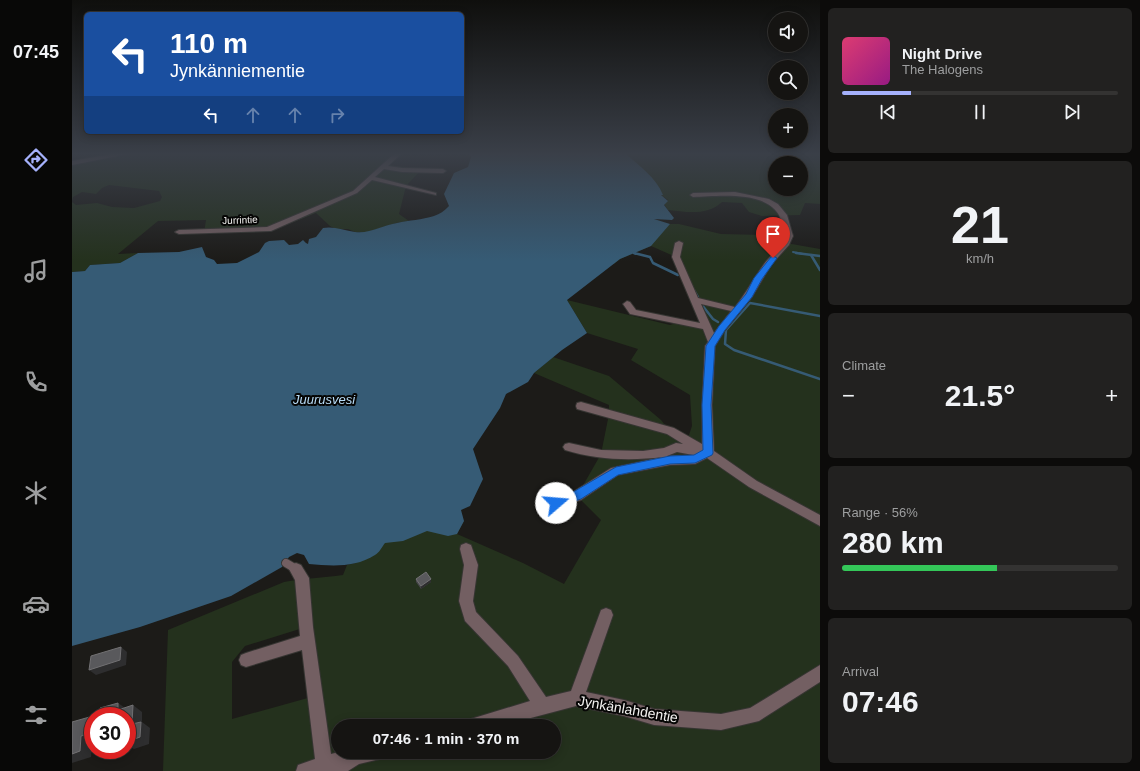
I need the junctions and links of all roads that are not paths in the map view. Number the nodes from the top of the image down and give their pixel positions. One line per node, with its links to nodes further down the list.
1 (358, 189): 5 (street, Jurrintie)
2 (414, 189): 3 (street)
3 (434, 194)
4 (693, 195): 9 (street)
5 (179, 232)
6 (679, 243): 7 (street)
7 (694, 300): 9 (street); 10 (street)
8 (627, 304): 10 (street)
9 (737, 310): 11 (street)
10 (706, 327): 11 (street)
11 (713, 342): 14 (street)
12 (581, 406): 14 (street)
13 (569, 447): 14 (street)
14 (708, 453): 15 (street); 16 (street)
15 (556, 503)
16 (820, 521)
17 (466, 549): 24 (street)
18 (291, 566): 20 (street)
19 (606, 615): 23 (street)
20 (308, 641): 21 (street); 27 (street)
21 (246, 660)
22 (820, 673): 23 (street, Jynkänlahdentie)
23 (576, 698): 24 (street, Jynkänlahdentie)
24 (542, 706): 25 (street, Jynkänlahdentie)
25 (498, 719)
26 (349, 759): 27 (street)
27 (329, 767): 28 (street)
28 (304, 771)

